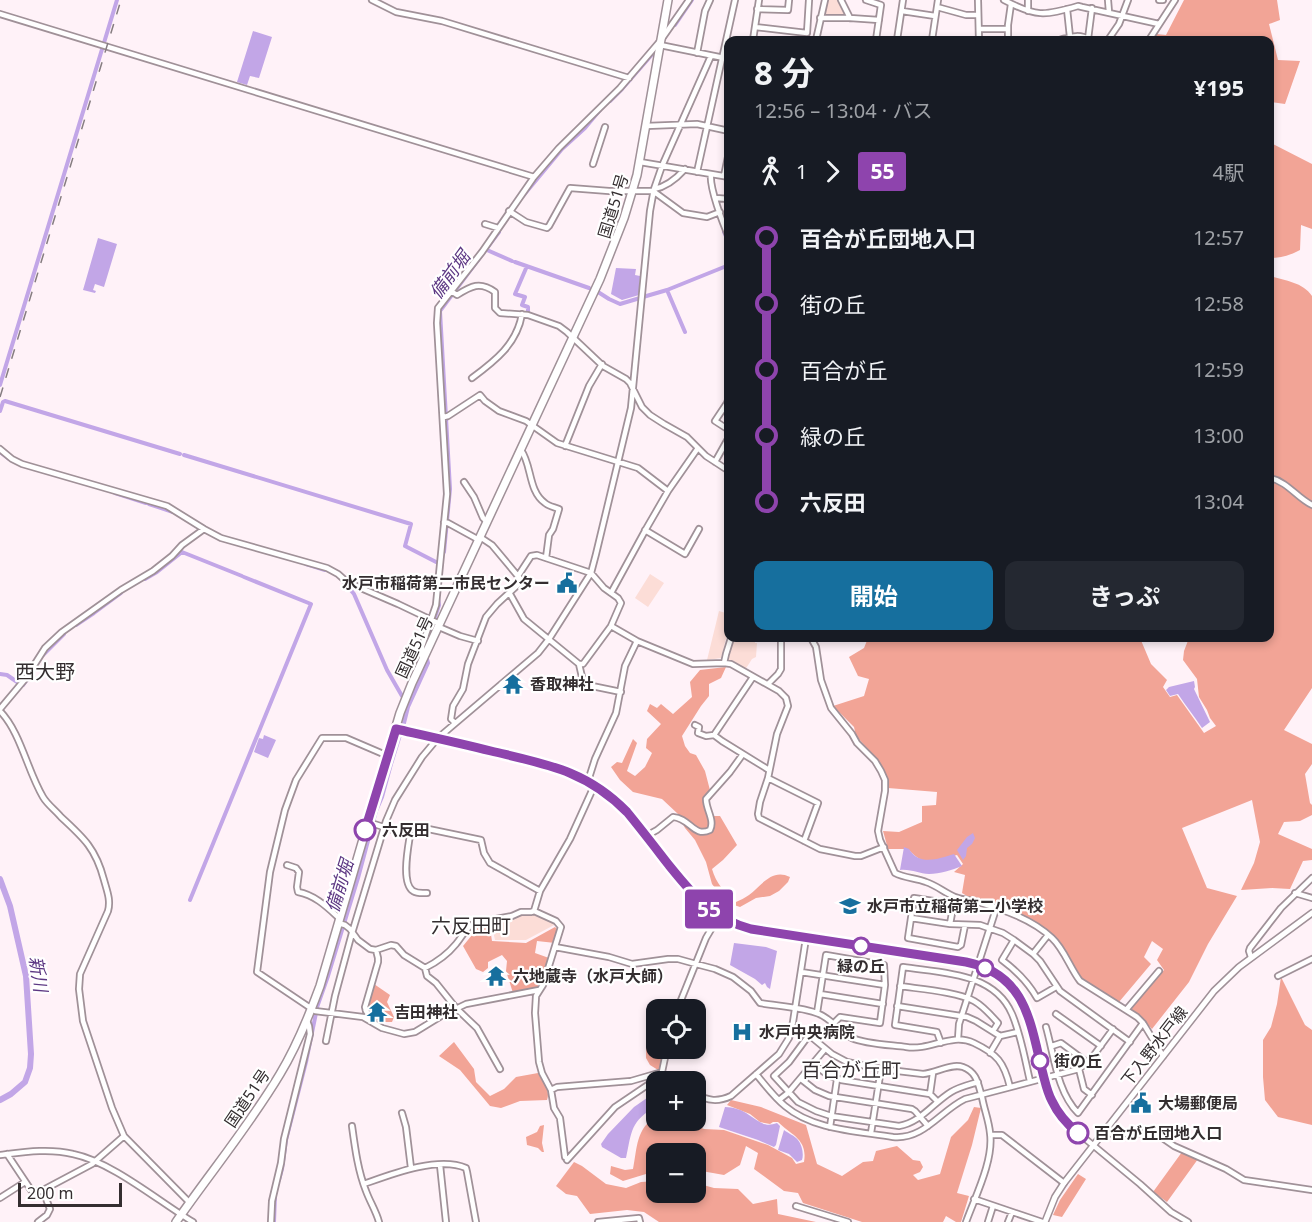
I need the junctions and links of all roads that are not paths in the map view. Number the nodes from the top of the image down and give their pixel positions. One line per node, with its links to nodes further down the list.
1 (372, 0): 58 (street)
2 (668, 0): 53 (highway, 国道51号)
3 (689, 0): 53 (street)
4 (710, 0): 55 (street)
5 (735, 0): 40 (street)
6 (759, 0): 23 (street)
7 (789, 0): 23 (street)
8 (809, 0): 39 (street)
9 (825, 0): 32 (street)
10 (841, 0): 33 (street)
11 (866, 0): 34 (street)
12 (903, 0): 25 (street)
13 (938, 0): 21 (street)
14 (978, 0): 29 (street)
15 (1004, 0): 20 (street)
16 (1028, 0): 26 (street)
17 (1108, 0): 27 (street)
18 (1128, 0): 30 (street)
19 (1175, 0): 35 (street)
20 (1011, 4): 26 (street); 38 (street)
21 (937, 7): 29 (street); 31 (street)
22 (1092, 8): 24 (street); 27 (street); 50 (street)
23 (757, 9): 36 (street)
24 (1067, 9): 26 (street); 49 (street)
25 (902, 11): 31 (street); 45 (street)
26 (1028, 11)
27 (1108, 12): 30 (street)
28 (0, 14): 71 (street)
29 (978, 15): 37 (street)
30 (1124, 15): 35 (street); 51 (street)
31 (935, 16): 46 (street)
32 (820, 18): 33 (street); 43 (street)
33 (849, 18): 34 (street)
34 (879, 20): 44 (street)
35 (1159, 24): 52 (street)
36 (755, 27): 39 (street); 41 (street)
37 (978, 29): 38 (street); 47 (street)
38 (1008, 29): 48 (street)
39 (796, 32): 42 (street)
40 (727, 36)
41 (754, 36)
42 (796, 36)
43 (817, 36)
44 (877, 36)
45 (898, 36)
46 (932, 36)
47 (979, 36)
48 (1008, 36)
49 (1070, 36)
50 (1089, 36)
51 (1112, 36)
52 (1152, 36)
53 (660, 43): 55 (street); 58 (street); 60 (highway, 国道51号)
54 (724, 49): 57 (street)
55 (697, 53): 56 (street)
56 (711, 56): 57 (street); 59 (street)
57 (722, 58): 61 (street)
58 (629, 78): 71 (street)
59 (680, 125): 60 (street); 61 (street); 66 (street)
60 (646, 126): 64 (highway, 国道51号)
61 (707, 126): 63 (street); 68 (street)
62 (606, 127): 65 (street)
63 (724, 130)
64 (640, 162): 66 (street); 73 (highway, 国道51号)
65 (593, 164)
66 (662, 166): 67 (street); 72 (street)
67 (685, 169): 68 (street); 72 (street)
68 (697, 171): 69 (street)
69 (711, 174): 70 (street); 74 (street)
70 (724, 176)
71 (534, 177): 77 (street)
72 (653, 190): 73 (street); 76 (street); 86 (street)
73 (632, 191): 77 (street); 83 (highway, 国道51号)
74 (716, 198): 75 (street); 76 (street)
75 (724, 198)
76 (720, 212): 78 (street)
77 (510, 213): 80 (street)
78 (724, 219)
79 (485, 224): 80 (street)
80 (498, 228): 81 (street)
81 (453, 293): 82 (street); 88 (street)
82 (522, 314): 83 (street); 85 (street)
83 (573, 337): 84 (street); 89 (highway, 国道51号)
84 (602, 364): 86 (street); 91 (street)
85 (472, 378)
86 (633, 387): 93 (street); 96 (street)
87 (724, 408): 90 (street)
88 (445, 417): 89 (street); 104 (street)
89 (533, 424): 91 (street); 95 (highway, 国道51号)
90 (724, 427)
91 (565, 446): 96 (street)
92 (724, 446): 97 (street)
93 (698, 448): 97 (street); 101 (street)
94 (0, 449): 105 (street)
95 (521, 450): 103 (highway, 国道51号); 109 (street)
96 (618, 462): 101 (street); 110 (street)
97 (715, 462): 98 (street)
98 (724, 468)
99 (1274, 479): 102 (street)
100 (464, 482): 103 (street)
101 (668, 491): 107 (street)
102 (1312, 505)
103 (487, 522): 108 (highway, 国道51号)
104 (446, 523): 108 (street); 114 (street)
105 (204, 529): 114 (street); 127 (street)
106 (699, 529): 107 (street)
107 (645, 530): 112 (street)
108 (479, 539): 111 (street); 114 (highway, 国道51号)
109 (546, 558): 110 (street); 111 (street)
110 (591, 573): 112 (street); 116 (street)
111 (518, 576): 113 (street)
112 (611, 593): 115 (street)
113 (510, 594): 116 (street); 117 (street)
114 (435, 623): 117 (street); 130 (highway, 国道51号)
115 (611, 626): 118 (street); 123 (street)
116 (549, 639): 123 (street); 128 (street)
117 (478, 641): 128 (street)
118 (637, 641): 122 (street); 126 (street)
119 (730, 642): 122 (street)
120 (781, 642): 125 (street)
121 (814, 642): 144 (street)
122 (724, 663): 124 (street)
123 (579, 664): 126 (street)
124 (753, 677): 125 (street); 131 (street)
125 (768, 684): 135 (street)
126 (621, 692): 137 (street)
127 (0, 710): 252 (street)
128 (455, 723): 132 (street)
129 (695, 725): 131 (street)
130 (396, 729): 132 (street); 134 (highway, 国道51号)
131 (714, 735): 133 (street)
132 (438, 738): 137 (street); 140 (street)
133 (743, 754): 135 (street); 142 (street)
134 (388, 756): 139 (highway, 国道51号); 189 (street)
135 (769, 770): 136 (street)
136 (768, 778): 143 (street); 143 (street)
137 (588, 781): 138 (street)
138 (595, 784): 142 (street); 147 (street)
139 (371, 823): 140 (street); 158 (highway, 国道51号)
140 (385, 828): 141 (street); 162 (street)
141 (409, 832): 147 (street); 148 (street)
142 (646, 836): 156 (street)
143 (804, 841): 144 (street)
144 (884, 848): 150 (street)
145 (287, 865): 158 (street)
146 (1312, 878): 149 (street)
147 (540, 891): 154 (street)
148 (428, 893)
149 (1295, 893): 151 (street); 169 (street)
150 (955, 897): 152 (street); 153 (street)
151 (1312, 898)
152 (953, 904): 157 (street); 159 (street)
153 (996, 909): 161 (street); 163 (street)
154 (534, 911): 166 (street); 173 (street)
155 (1311, 915): 169 (main road, 下入野水戸線)
156 (718, 916): 164 (street); 171 (street)
157 (911, 918): 159 (street); 160 (street)
158 (341, 923): 162 (street); 189 (highway, 国道51号)
159 (950, 924): 160 (street)
160 (965, 925): 161 (street)
161 (990, 928): 165 (street); 172 (street)
162 (352, 933): 167 (street); 192 (street)
163 (1048, 934): 168 (street); 191 (street)
164 (806, 938): 172 (street); 175 (street)
165 (1014, 939): 168 (street); 181 (street)
166 (555, 947): 171 (street); 182 (street)
167 (376, 950): 173 (street); 199 (street)
168 (1033, 954): 181 (street)
169 (1251, 957): 213 (main road, 下入野水戸線)
170 (1312, 959): 177 (street)
171 (696, 964): 185 (street); 190 (street)
172 (978, 965): 178 (street); 223 (street)
173 (425, 968): 188 (street)
174 (1159, 971): 191 (street)
175 (801, 972): 176 (street); 190 (street)
176 (823, 975): 179 (street); 179 (street); 183 (street)
177 (1278, 976)
178 (974, 979): 180 (street); 184 (street); 203 (street)
179 (885, 985): 186 (street)
180 (900, 986): 184 (street); 187 (street)
181 (1056, 987): 201 (street)
182 (539, 990): 188 (street); 231 (street)
183 (820, 994): 186 (street); 193 (street)
184 (968, 998): 195 (street); 202 (street)
185 (681, 999)
186 (883, 1004): 197 (street)
187 (897, 1006): 195 (street); 208 (street)
188 (456, 1008): 199 (street); 217 (street)
189 (311, 1009): 192 (street); 196 (highway, 国道51号)
190 (795, 1009): 193 (street); 221 (street)
191 (1126, 1010): 198 (street)
192 (331, 1012): 199 (street); 206 (street)
193 (817, 1013): 197 (street)
194 (1056, 1014): 210 (street)
195 (962, 1016): 202 (street); 205 (street)
196 (307, 1022): 253 (street); 267 (highway, 国道51号)
197 (834, 1023): 208 (street)
198 (1143, 1023): 207 (street); 213 (street)
199 (374, 1024)
200 (1046, 1027): 209 (street)
201 (1113, 1029): 207 (street); 210 (street)
202 (993, 1031): 204 (street)
203 (1018, 1032): 204 (street); 226 (street)
204 (1000, 1036): 212 (street)
205 (958, 1039): 208 (street); 212 (street)
206 (326, 1041)
207 (1130, 1042): 235 (street)
208 (941, 1043)
209 (1052, 1046): 215 (street); 222 (street)
210 (1101, 1046): 215 (street)
211 (825, 1049): 216 (street); 218 (street); 232 (street)
212 (990, 1053): 230 (street)
213 (1163, 1056): 249 (main road, 下入野水戸線)
214 (665, 1059): 231 (street)
215 (1088, 1063): 219 (street)
216 (813, 1064): 224 (street); 225 (street)
217 (500, 1069)
218 (881, 1069): 220 (street); 229 (street)
219 (1079, 1069): 222 (street); 235 (street)
220 (933, 1073): 227 (street); 233 (street)
221 (756, 1074): 237 (street); 238 (street)
222 (1058, 1075): 223 (street); 235 (street)
223 (1044, 1078): 226 (street); 254 (street)
224 (801, 1079): 232 (street); 236 (street)
225 (837, 1079): 229 (street); 236 (street)
226 (1030, 1081): 230 (street)
227 (978, 1082): 234 (street); 239 (street)
228 (646, 1086): 231 (street)
229 (879, 1086): 233 (street); 240 (street)
230 (1010, 1087): 234 (street)
231 (551, 1090)
232 (788, 1093): 238 (street); 242 (street)
233 (930, 1094): 239 (street)
234 (981, 1095): 246 (street); 251 (street)
235 (1092, 1095)
236 (835, 1097): 240 (street); 242 (street)
237 (706, 1098)
238 (779, 1100): 247 (street)
239 (938, 1102): 243 (street)
240 (876, 1104): 243 (street); 244 (street)
241 (402, 1113): 259 (street)
242 (831, 1116): 244 (street); 247 (street)
243 (920, 1116): 244 (street); 246 (street)
244 (873, 1122): 248 (street)
245 (352, 1126): 262 (street)
246 (928, 1126): 248 (street)
247 (830, 1127): 248 (street)
248 (871, 1133)
249 (1103, 1133): 254 (main road, 下入野水戸線); 263 (street)
250 (278, 1134): 253 (street)
251 (991, 1135): 261 (street); 266 (street)
252 (124, 1136): 257 (street); 267 (street)
253 (285, 1139): 279 (street)
254 (1094, 1145): 261 (main road, 下入野水戸線); 290 (street)
255 (7, 1154): 256 (street); 257 (street); 260 (street)
256 (0, 1155)
257 (95, 1161): 264 (street); 272 (street)
258 (440, 1165): 259 (street); 281 (street); 282 (street)
259 (411, 1168): 262 (street)
260 (25, 1182): 264 (street); 265 (street)
261 (1064, 1183): 289 (main road, 下入野水戸線)
262 (364, 1184): 280 (street)
263 (1312, 1190)
264 (43, 1191): 271 (street)
265 (0, 1198)
266 (974, 1199): 269 (street); 286 (street)
267 (190, 1203): 272 (highway, 国道51号)
268 (796, 1206): 285 (street)
269 (993, 1206): 270 (street); 287 (street)
270 (1012, 1212): 273 (street); 288 (street)
271 (47, 1215): 275 (street); 276 (street)
272 (181, 1215): 277 (highway, 国道51号); 278 (street)
273 (1030, 1220): 289 (street)
274 (616, 1221): 283 (street); 284 (street)
275 (38, 1222)
276 (50, 1222)
277 (176, 1222)
278 (193, 1222)
279 (271, 1222)
280 (379, 1222)
281 (446, 1222)
282 (476, 1222)
283 (598, 1222)
284 (640, 1222)
285 (848, 1222)
286 (966, 1222)
287 (988, 1222)
288 (1008, 1222)
289 (1044, 1222)
290 (1188, 1222)

